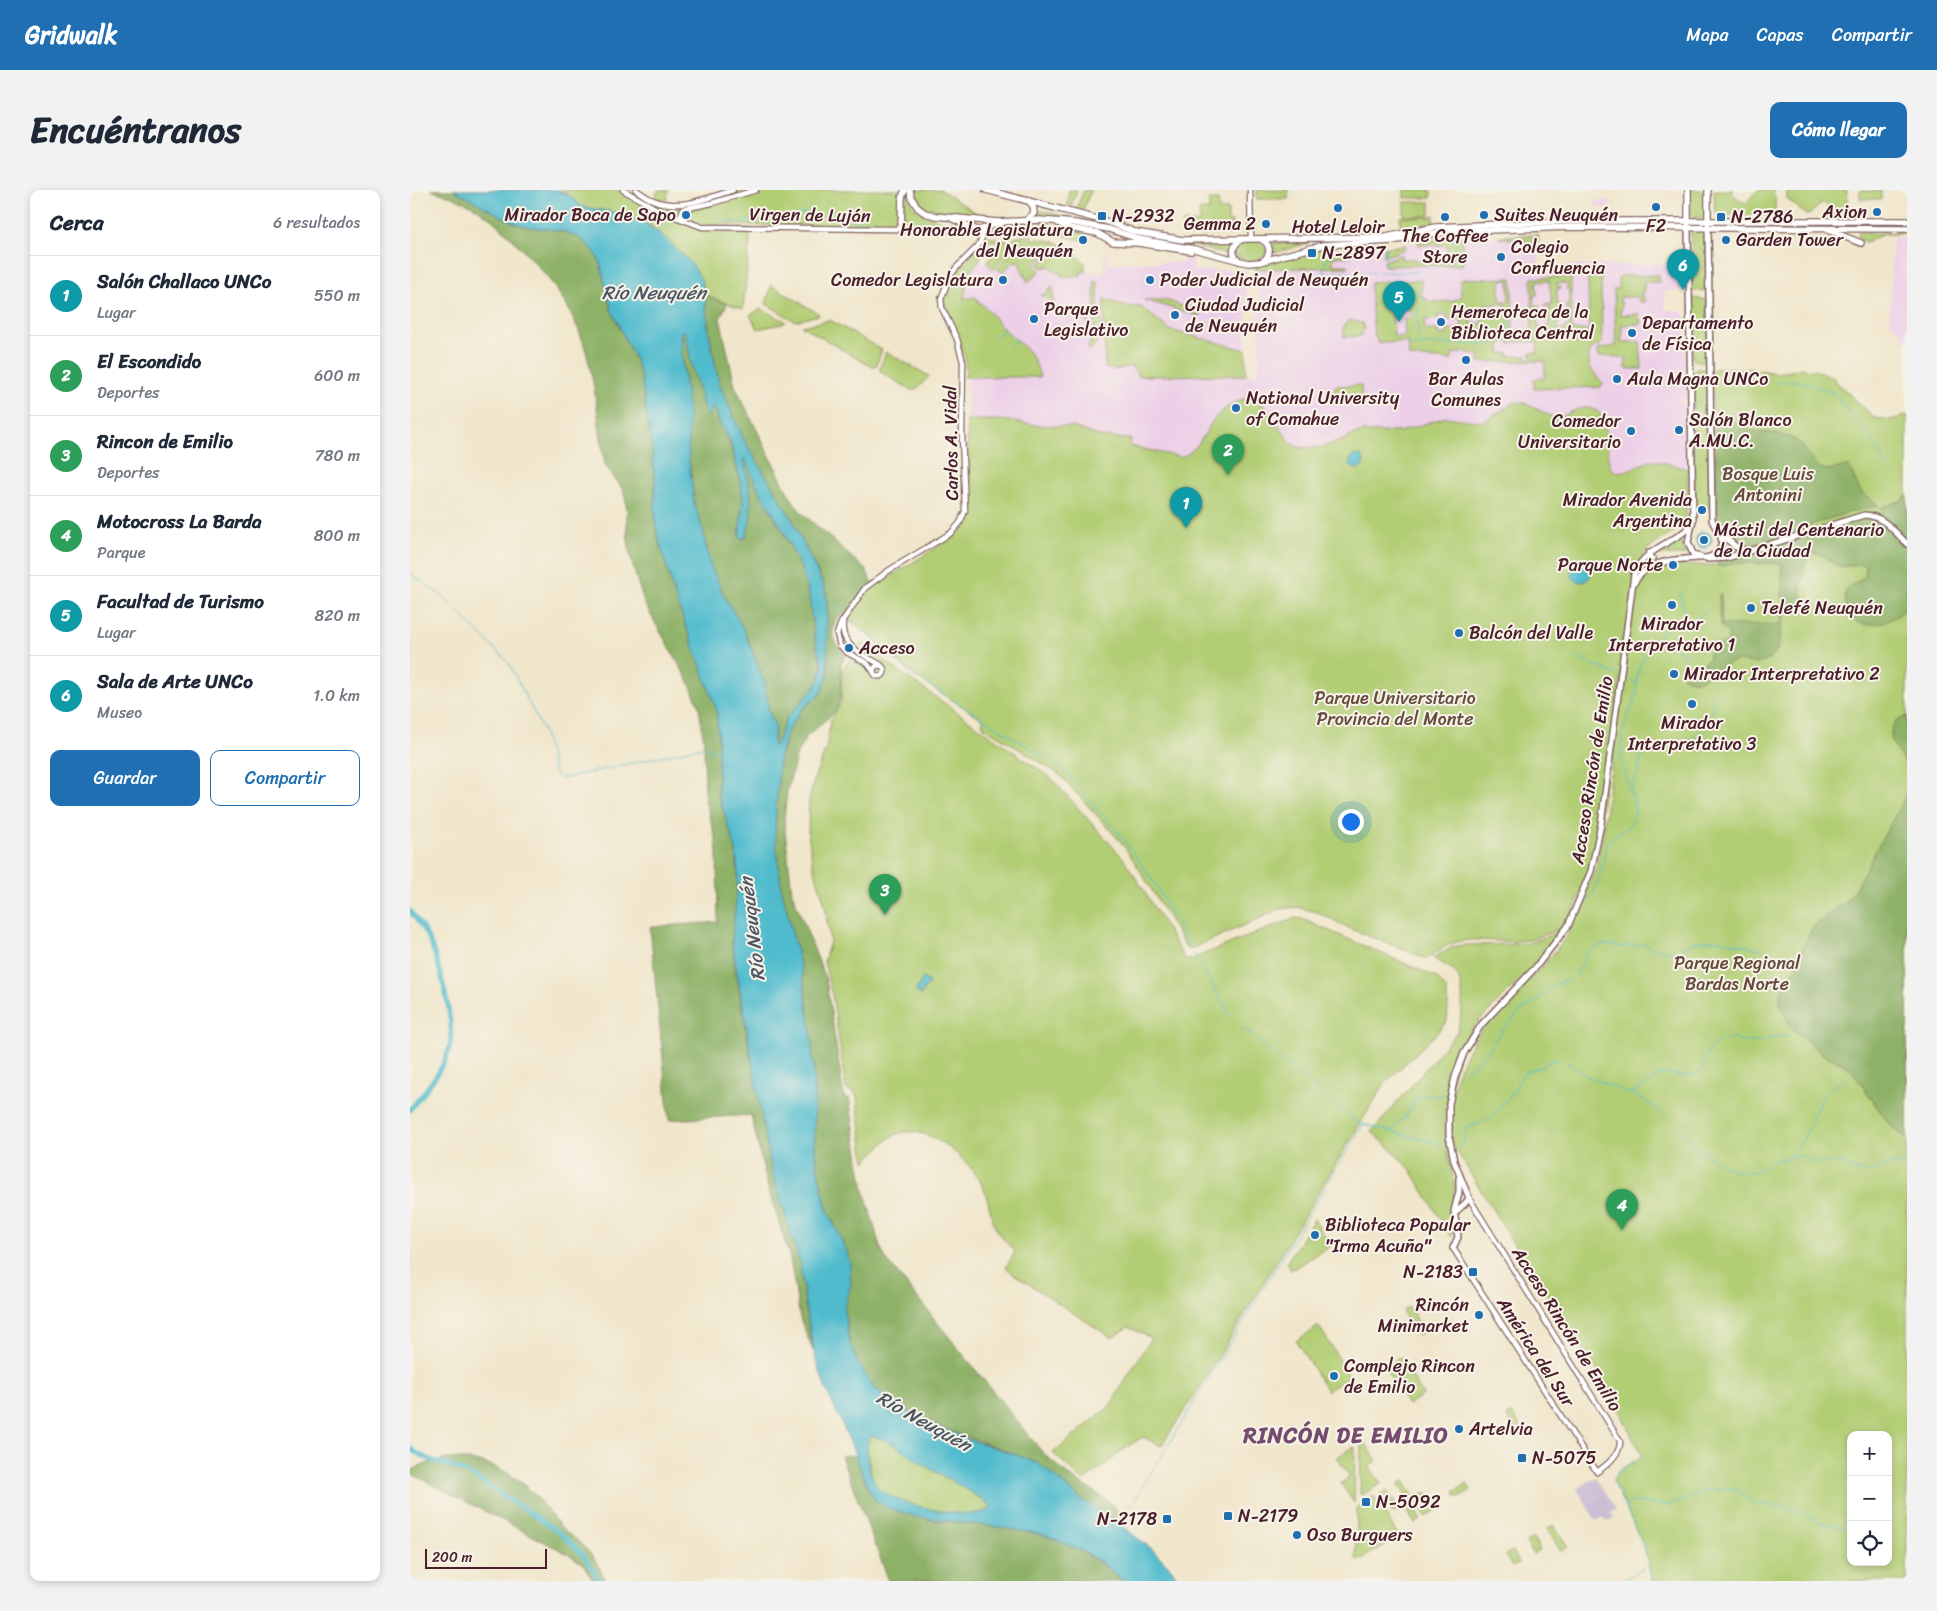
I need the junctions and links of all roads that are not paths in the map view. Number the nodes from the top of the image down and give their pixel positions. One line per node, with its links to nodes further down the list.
1 (623, 190): 13 (street, Virgen de Luján)
2 (636, 190): 3 (street)
3 (733, 190)
4 (756, 190): 13 (street)
5 (904, 190): 24 (main road)
6 (910, 190): 12 (main road)
7 (986, 190): 11 (main road)
8 (1250, 190): 28 (street)
9 (1688, 190): 15 (main road)
10 (1708, 190): 16 (main road)
11 (1030, 201): 14 (main road); 27 (main road)
12 (949, 218): 18 (main road); 26 (main road)
13 (685, 221): 24 (street, Virgen de Luján)
14 (1026, 221): 18 (main road); 19 (main road)
15 (1688, 221): 16 (main road); 20 (main road); 29 (main road)
16 (1708, 221): 17 (main road); 21 (main road)
17 (1907, 221)
18 (1004, 222): 26 (street, Virgen de Luján)
19 (1056, 222): 30 (main road); 30 (main road)
20 (1688, 228): 21 (main road); 32 (main road); 33 (main road)
21 (1708, 228): 22 (main road); 35 (main road)
22 (1816, 228): 23 (main road); 23 (main road)
23 (1854, 228): 25 (main road)
24 (901, 229): 26 (street, Virgen de Luján)
25 (1907, 229)
26 (980, 230): 43 (street, Carlos A. Vidal)
27 (1242, 239): 28 (main road); 31 (main road)
28 (1251, 239): 29 (main road)
29 (1259, 239): 32 (main road)
30 (1208, 252): 31 (main road)
31 (1241, 261): 32 (main road)
32 (1263, 261)
33 (1692, 520): 34 (main road); 36 (main road)
34 (1692, 528): 36 (main road); 40 (main road)
35 (1718, 531): 38 (main road); 40 (main road)
36 (1685, 532): 39 (main road)
37 (1907, 544): 38 (main road)
38 (1750, 550): 40 (main road)
39 (1649, 553): 41 (main road); 42 (main road, Acceso Rincón de Emilio)
40 (1704, 558): 42 (main road, Acceso Rincón de Emilio)
41 (1653, 559)
42 (1631, 593): 46 (main road, Acceso Rincón de Emilio)
43 (845, 616): 44 (street); 45 (street, Carlos A. Vidal)
44 (881, 666): 45 (street); 45 (street)
45 (873, 670)
46 (1459, 1175): 47 (main road, Acceso Rincón de Emilio); 48 (main road, Acceso Rincón de Emilio)
47 (1469, 1198): 48 (main road); 50 (street, Acceso Rincón de Emilio)
48 (1454, 1215): 49 (main road, Acceso Rincón de Emilio)
49 (1453, 1248): 50 (street, América del Sur)
50 (1597, 1472)

